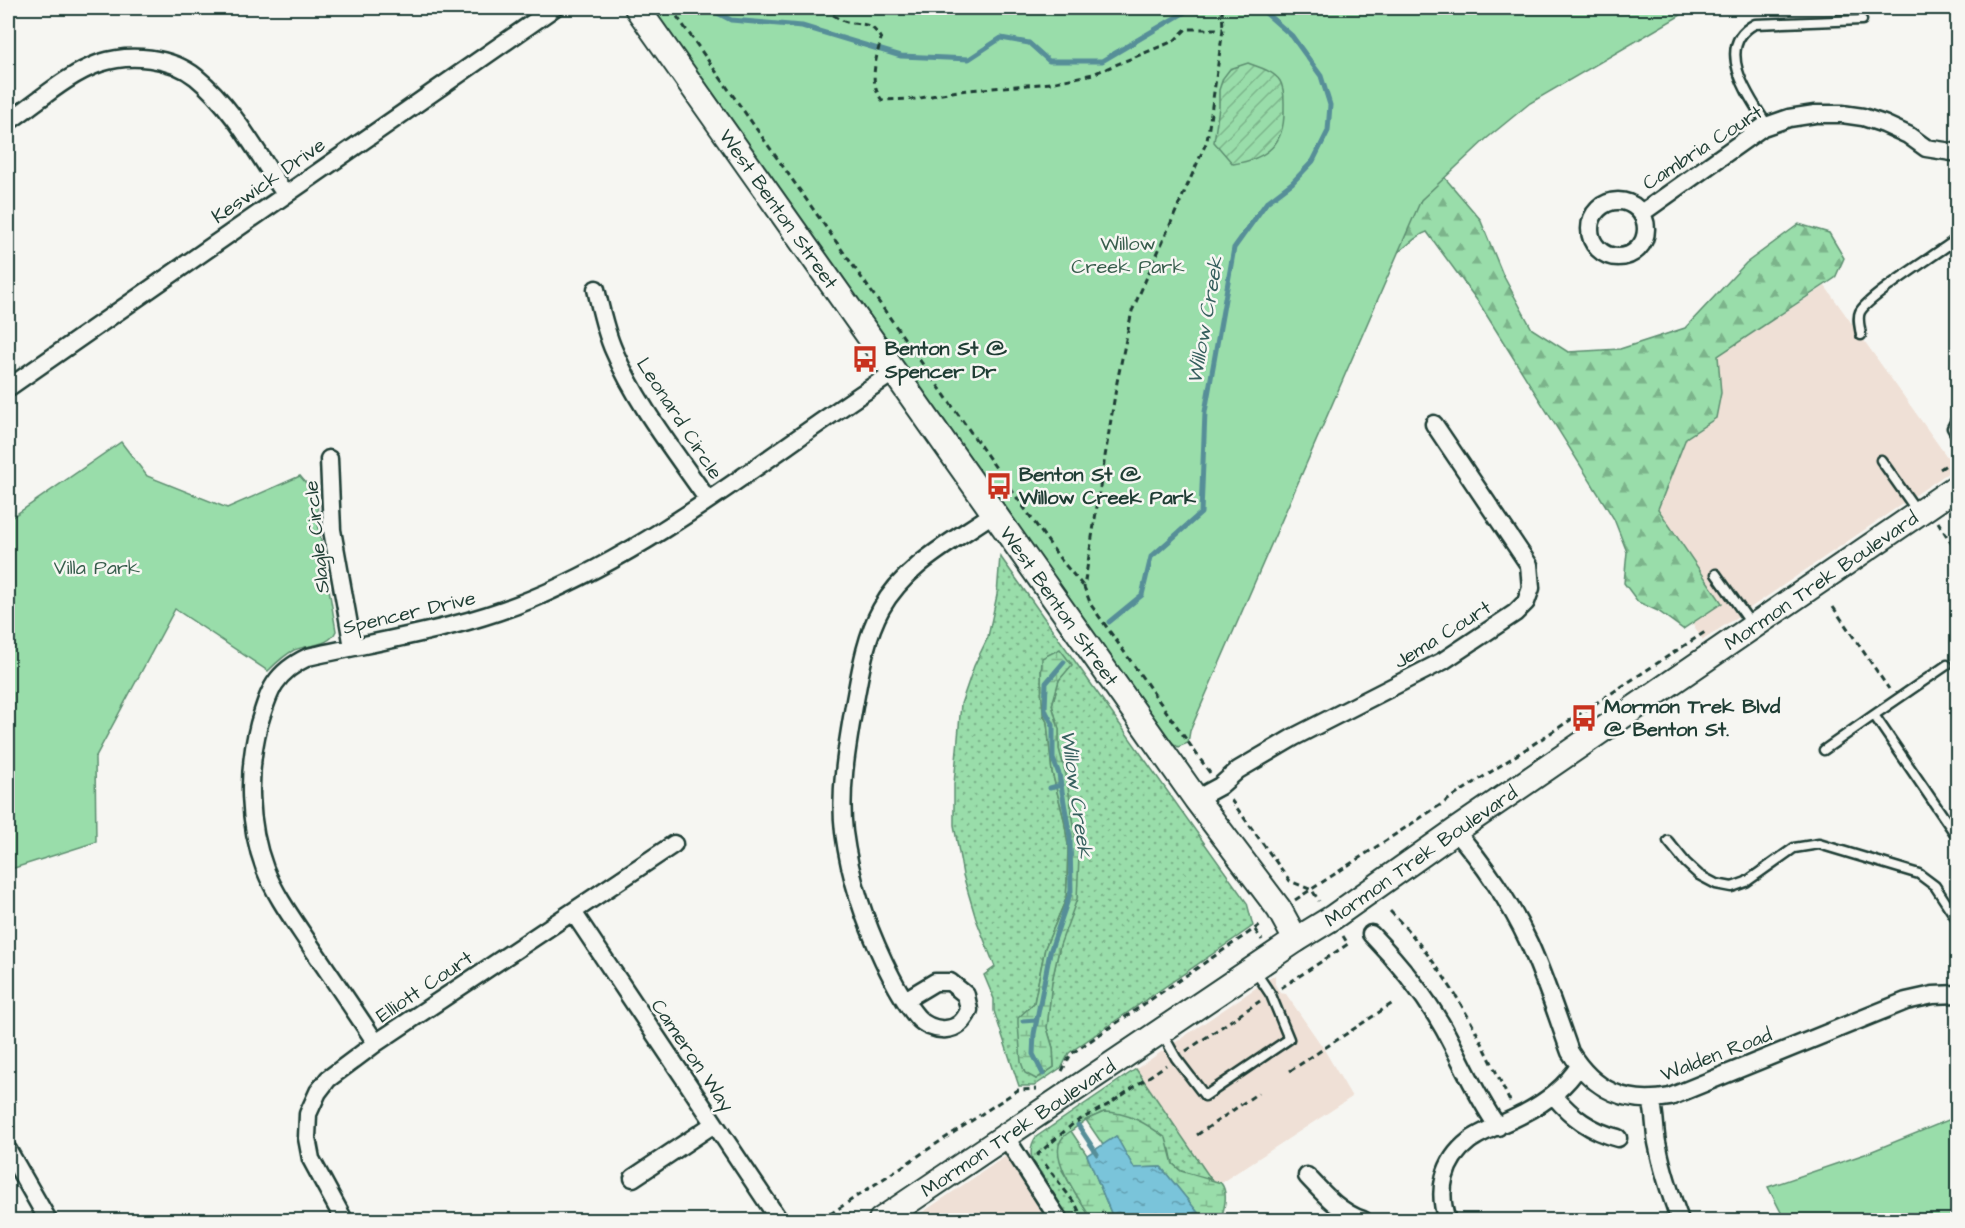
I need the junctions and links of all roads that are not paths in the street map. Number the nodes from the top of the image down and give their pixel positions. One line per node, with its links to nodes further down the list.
1 (554, 8): 7 (street, Keswick Drive)
2 (637, 8): 12 (main road, West Benton Street)
3 (1862, 20): 5 (lane)
4 (8, 122): 7 (street)
5 (1768, 126): 6 (street, Cambria Court); 8 (street, Cambria Court)
6 (1958, 153)
7 (285, 194): 13 (street, Keswick Drive)
8 (1642, 213)
9 (1958, 236): 11 (lane)
10 (596, 289): 20 (street, Leonard Circle)
11 (1861, 335)
12 (893, 373): 20 (street, Spencer Drive); 21 (main road, West Benton Street)
13 (8, 388)
14 (1958, 416): 16 (lane)
15 (1434, 424): 29 (street, Jema Court)
16 (1958, 439)
17 (329, 459): 25 (street, Slagle Circle)
18 (1881, 459): 22 (lane)
19 (1958, 486): 22 (main road, Mormon Trek Boulevard)
20 (708, 500): 25 (street, Spencer Drive)
21 (994, 513): 29 (main road, West Benton Street); 40 (street)
22 (1928, 517): 24 (main road, Mormon Trek Boulevard)
23 (1716, 574): 24 (lane)
24 (1753, 627): 30 (main road, Mormon Trek Boulevard)
25 (352, 647): 42 (street, Spencer Drive)
26 (1947, 665): 27 (lane)
27 (1874, 715): 28 (lane); 31 (lane)
28 (1824, 750)
29 (1196, 799): 37 (main road, West Benton Street)
30 (1455, 831): 37 (main road, Mormon Trek Boulevard); 43 (street, Walden Road)
31 (1958, 838)
32 (1668, 841): 35 (lane)
33 (674, 844): 34 (street, Elliott Court)
34 (573, 912): 42 (street, Elliott Court); 46 (street, Cameron Way)
35 (1958, 921)
36 (1371, 934): 47 (street)
37 (1296, 940): 38 (main road, Mormon Trek Boulevard)
38 (1254, 968): 41 (main road, Mormon Trek Boulevard); 41 (lane)
39 (1957, 993): 45 (street, Walden Road)
40 (905, 1000)
41 (1161, 1031): 48 (main road, Mormon Trek Boulevard)
42 (376, 1043): 56 (street, Elliott Court)
43 (1579, 1066): 44 (street); 45 (street, Walden Road)
44 (1554, 1096): 47 (street); 49 (street)
45 (1651, 1100): 60 (street)
46 (714, 1124): 52 (street); 57 (street, Cameron Way)
47 (1498, 1127): 54 (street)
48 (1005, 1136): 53 (street); 58 (main road, Mormon Trek Boulevard)
49 (1618, 1138)
50 (8, 1150): 55 (street)
51 (1307, 1176): 59 (street)
52 (633, 1178)
53 (1058, 1220)
54 (1446, 1220)
55 (48, 1221)
56 (344, 1221)
57 (779, 1221)
58 (881, 1221)
59 (1363, 1221)
60 (1680, 1221)

